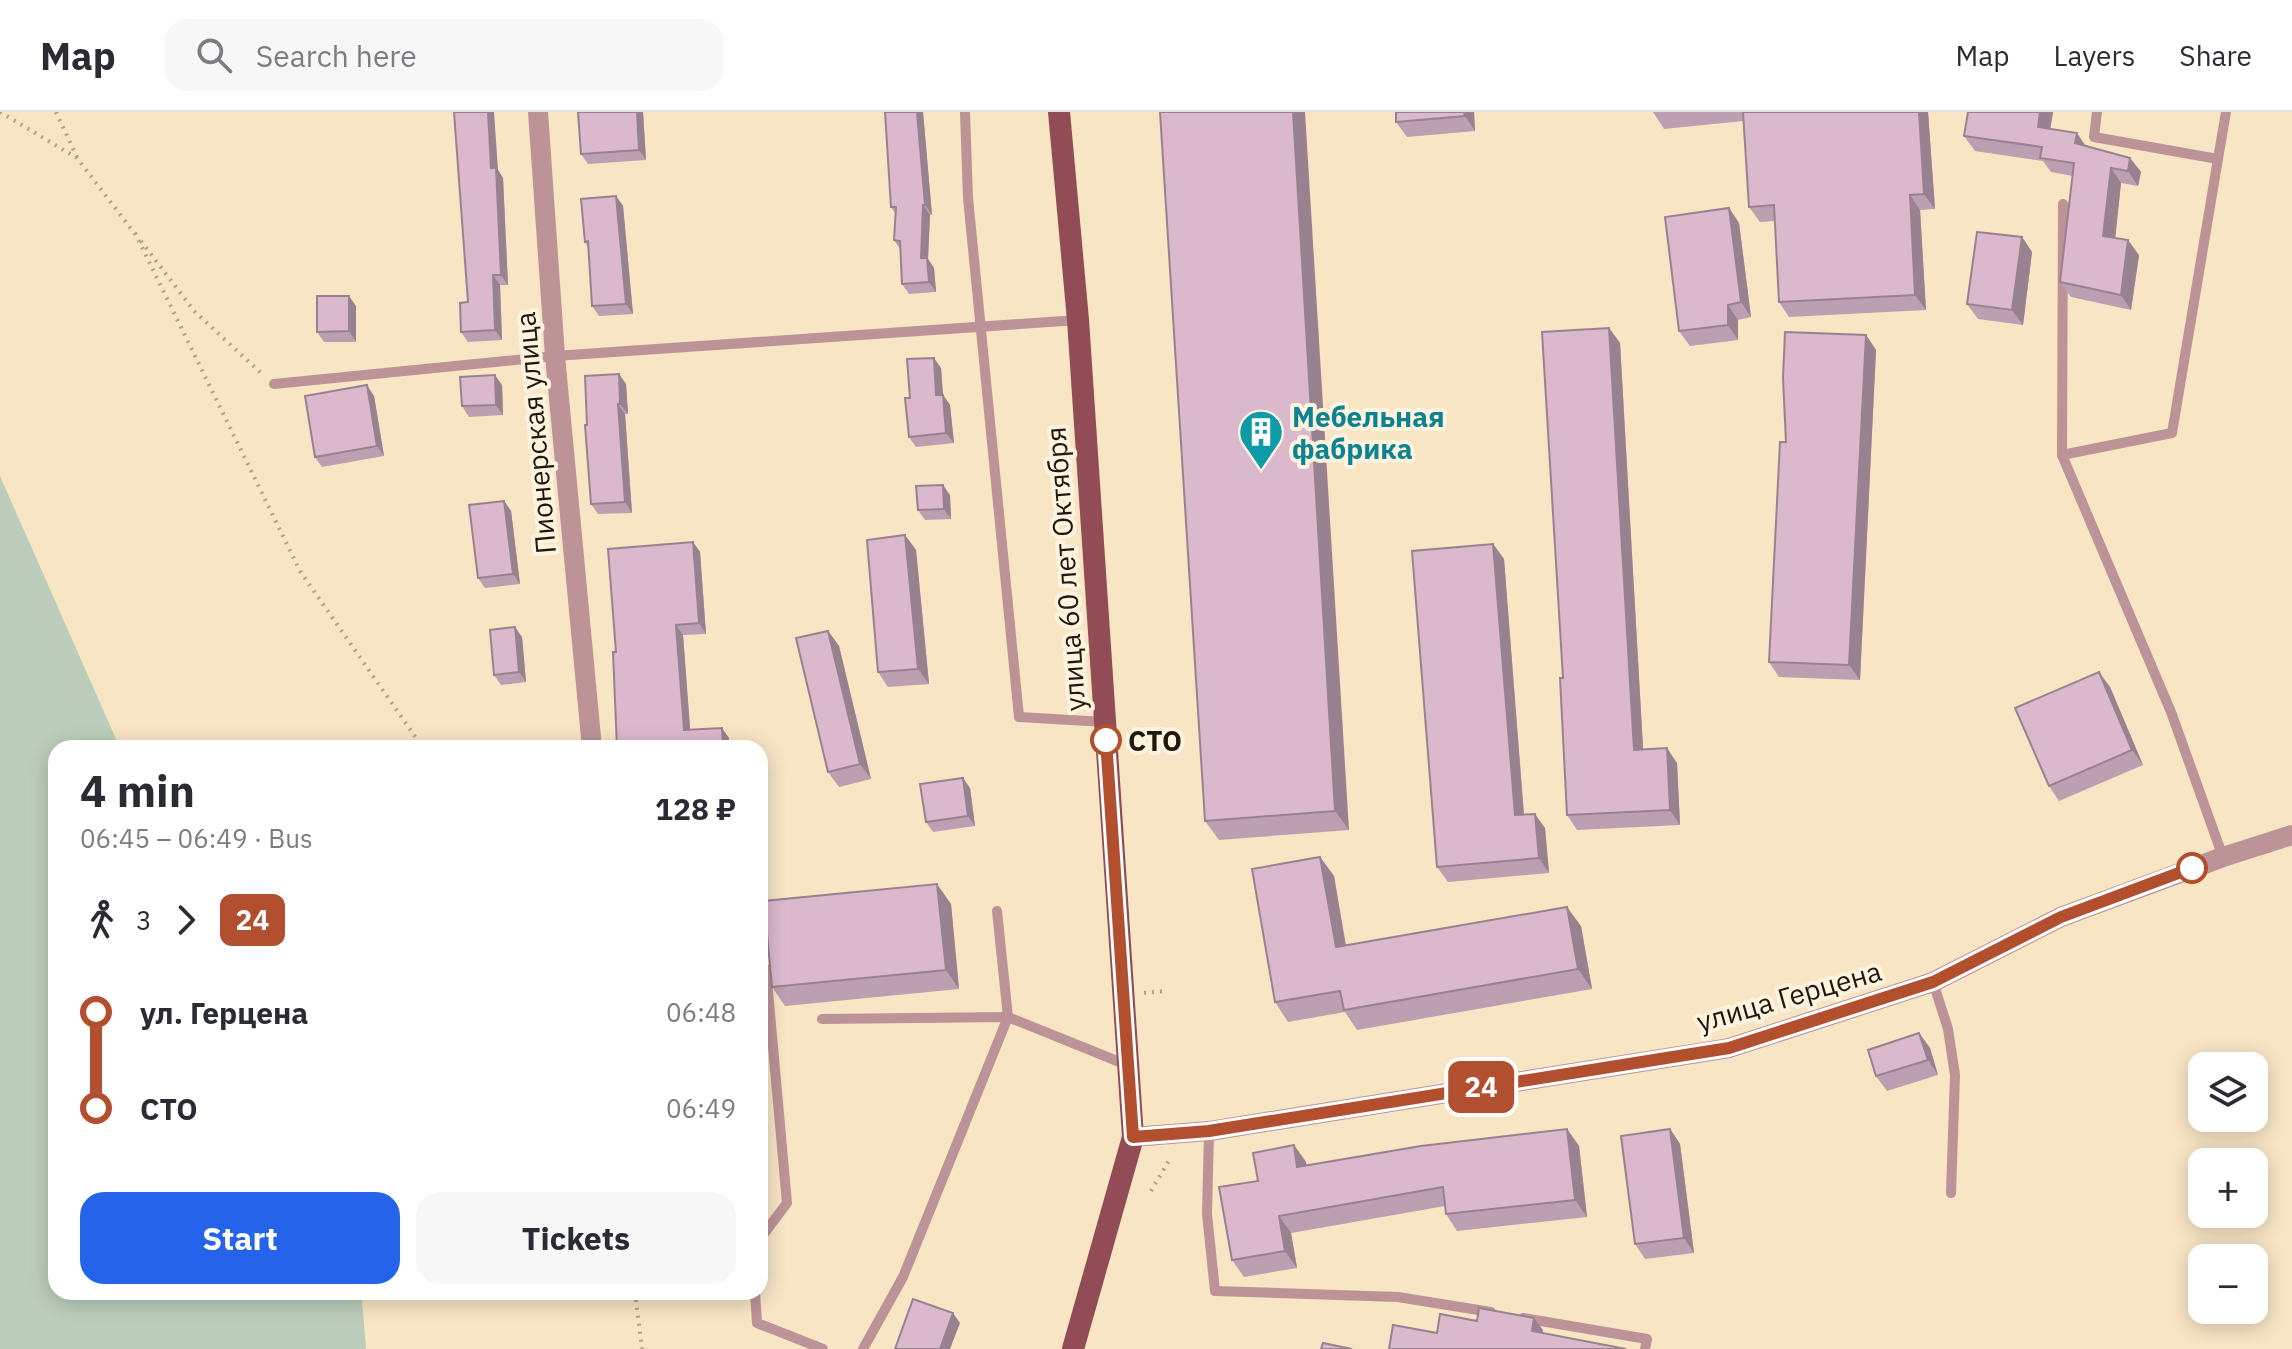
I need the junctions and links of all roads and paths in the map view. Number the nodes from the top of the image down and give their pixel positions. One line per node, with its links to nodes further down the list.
1 (0, 112): 8 (path)
2 (56, 112): 8 (path)
3 (538, 112): 14 (street, Пионерская улица)
4 (965, 112): 13 (lane)
5 (1059, 112): 12 (main road, улица 60 лет Октября)
6 (2097, 112): 9 (lane)
7 (2226, 112): 9 (lane)
8 (77, 158): 11 (path)
9 (2218, 159): 16 (lane)
10 (2063, 204): 16 (lane)
11 (135, 233): 15 (path); 18 (path)
12 (1078, 320): 13 (lane); 17 (main road, улица 60 лет Октября)
13 (981, 325): 14 (lane); 17 (lane)
14 (555, 356): 15 (lane); 19 (street, Пионерская улица)
15 (274, 384)
16 (2062, 455): 21 (lane)
17 (1105, 722): 27 (main road, улица 60 лет Октября)
18 (417, 740)
19 (591, 740)
20 (2292, 835): 21 (street, улица Герцена)
21 (2223, 857): 23 (street, улица Герцена)
22 (997, 911): 25 (lane)
23 (1933, 982): 29 (street, улица Герцена); 31 (lane)
24 (768, 991): 32 (lane)
25 (1008, 1017): 26 (lane); 27 (lane); 37 (lane)
26 (822, 1019)
27 (1129, 1066): 28 (main road, улица 60 лет Октября)
28 (1133, 1137): 29 (street, улица Герцена); 38 (main road, улица 60 лет Октября)
29 (1209, 1141): 30 (path); 39 (lane)
30 (1151, 1191)
31 (1951, 1193)
32 (768, 1228)
33 (636, 1300): 35 (path)
34 (756, 1300): 36 (lane)
35 (642, 1349)
36 (823, 1349)
37 (863, 1349)
38 (1073, 1349)
39 (1645, 1349)

